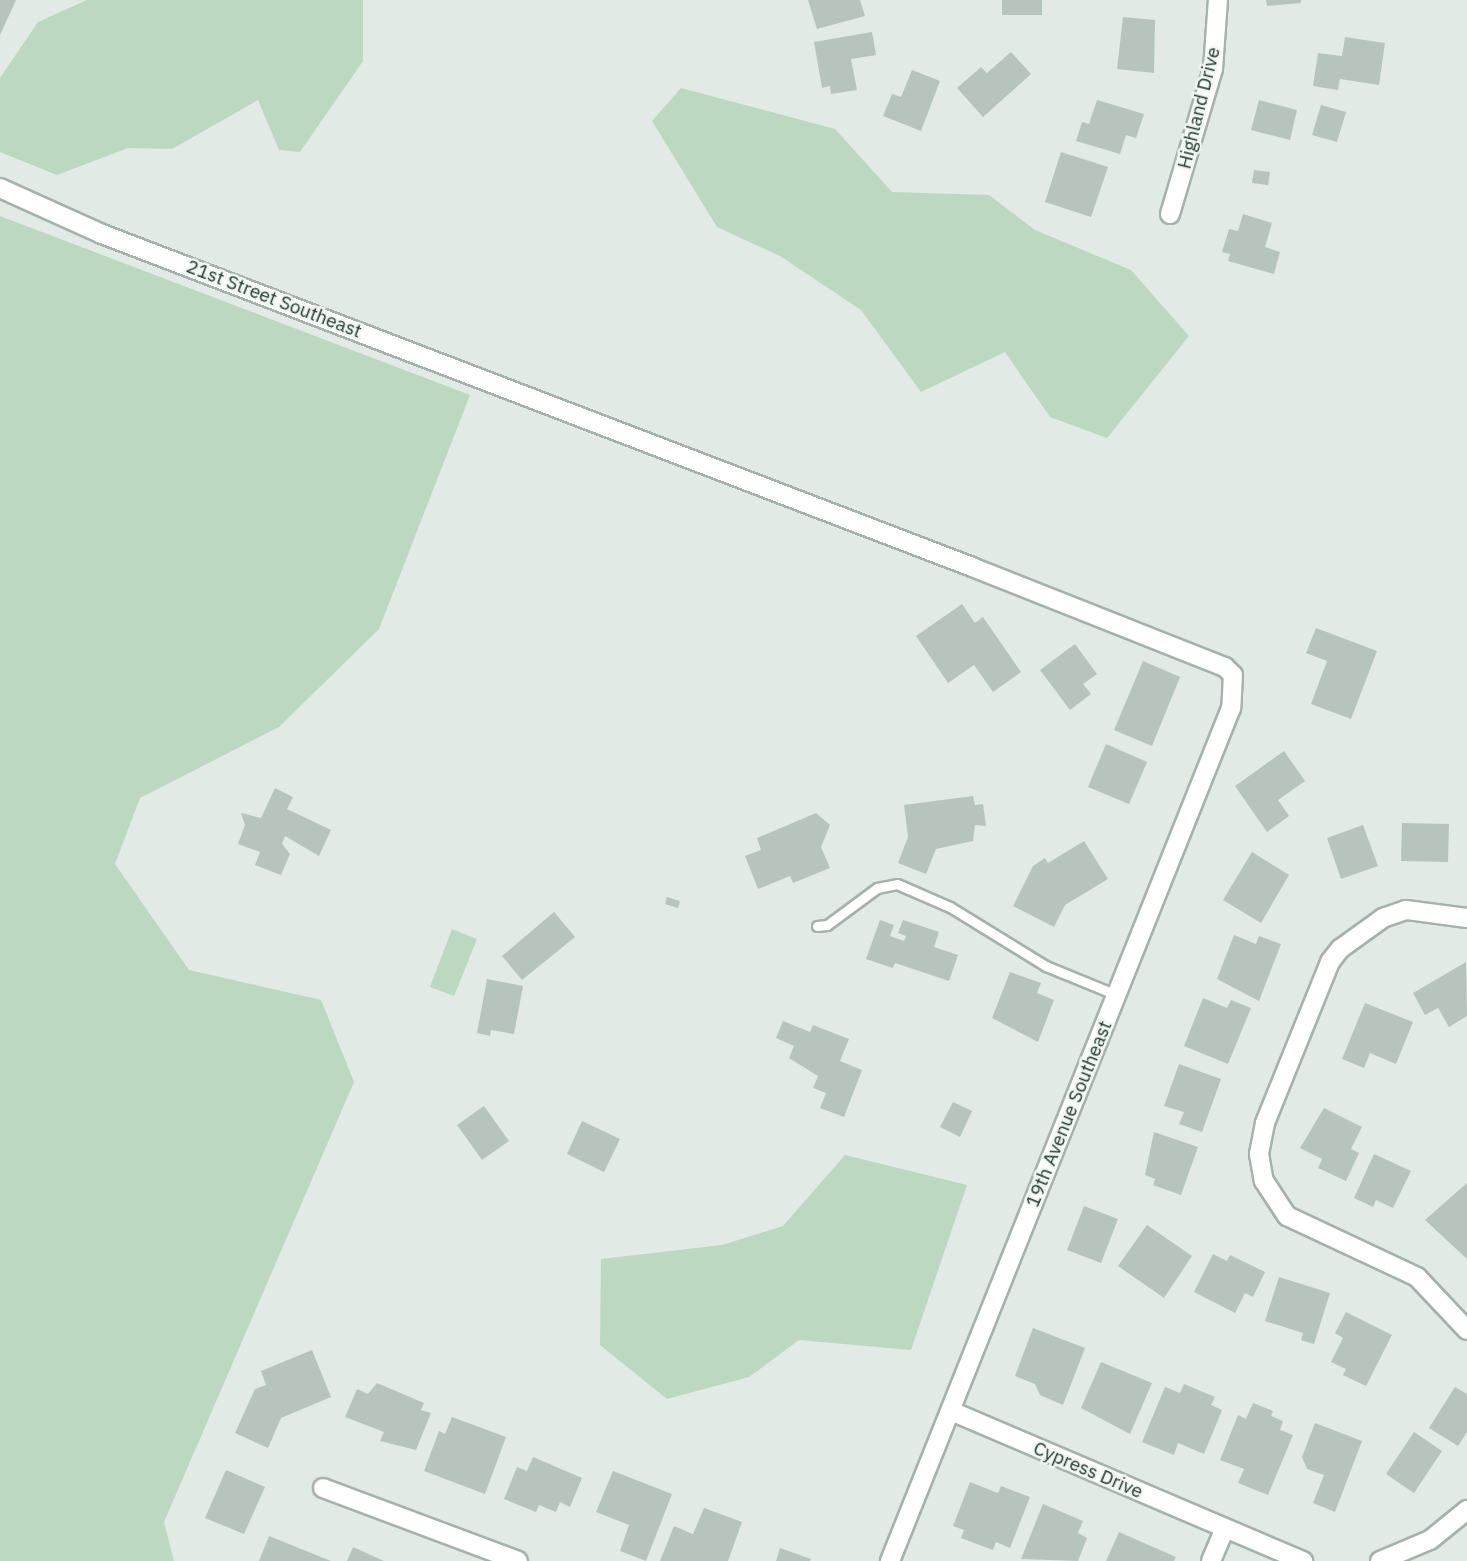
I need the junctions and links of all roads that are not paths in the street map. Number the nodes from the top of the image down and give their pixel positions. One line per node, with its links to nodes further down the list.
1 (1219, 0): 3 (street, Highland Drive)
2 (0, 188): 4 (street, 21st Street Southeast)
3 (1170, 214)
4 (1225, 667): 7 (street, 19th Avenue Southeast)
5 (1467, 918): 8 (street)
6 (817, 926): 7 (lane)
7 (1118, 995): 9 (street, 19th Avenue Southeast)
8 (1467, 1330)
9 (951, 1411): 12 (street, Cypress Drive); 14 (street, 19th Avenue Southeast)
10 (323, 1488): 13 (street)
11 (1467, 1510): 17 (street)
12 (1224, 1530): 15 (street); 16 (street, Cypress Drive)
13 (516, 1561)
14 (890, 1561)
15 (1211, 1561)
16 (1303, 1561)
17 (1380, 1561)

